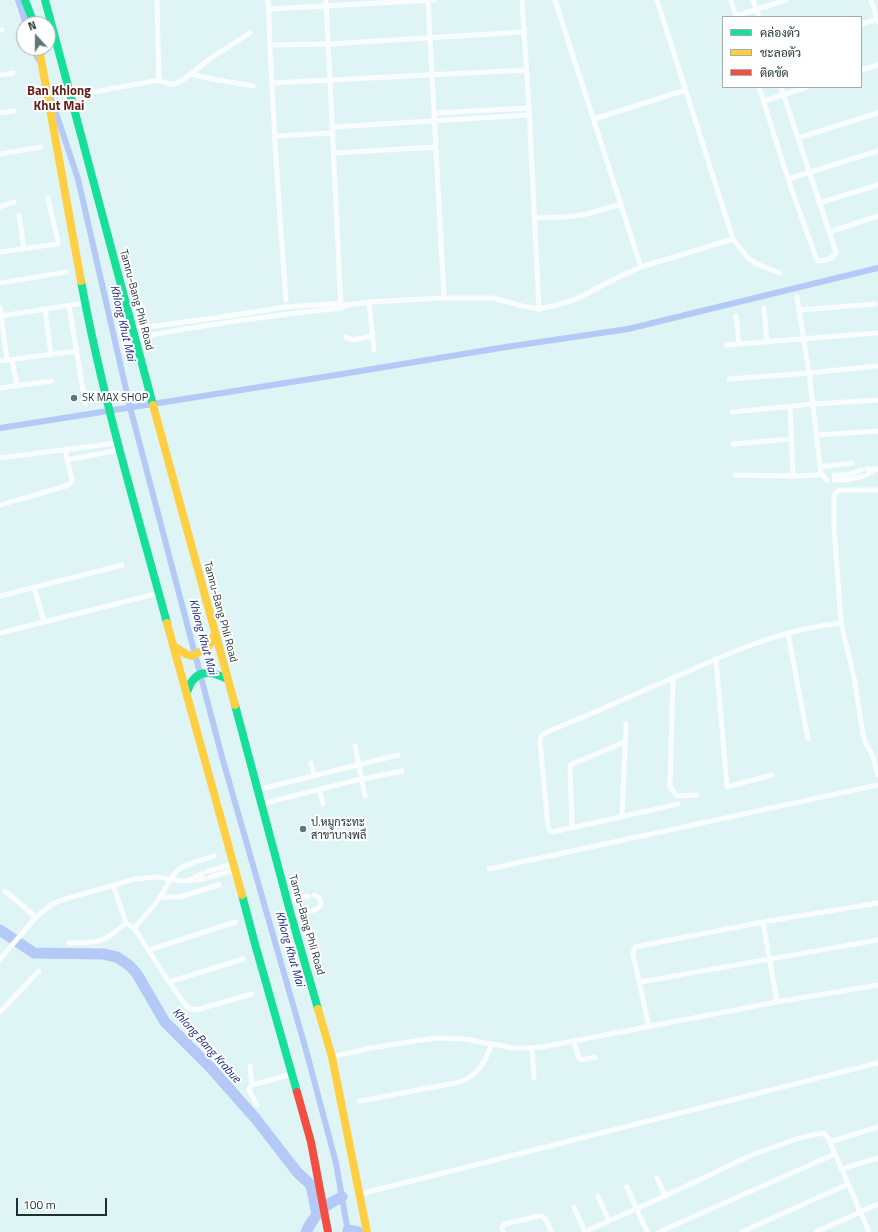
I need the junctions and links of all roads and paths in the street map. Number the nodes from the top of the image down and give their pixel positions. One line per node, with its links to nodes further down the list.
1 (25, 0): 19 (main road)
2 (30, 0): 20 (main road)
3 (157, 0): 39 (street)
4 (268, 0): 17 (street)
5 (326, 0): 16 (street)
6 (428, 0): 7 (street); 16 (street); 28 (street)
7 (434, 0)
8 (522, 0): 26 (street)
9 (555, 0): 56 (street)
10 (658, 0): 46 (street)
11 (731, 0): 21 (street)
12 (753, 0): 18 (street)
13 (786, 0): 18 (street)
14 (871, 0): 24 (street)
15 (44, 2): 48 (main road, Tamru-Bang Phli Road)
16 (327, 6): 17 (street); 29 (street)
17 (269, 9): 30 (street)
18 (756, 9): 22 (street); 23 (street)
19 (31, 16)
20 (33, 16)
21 (736, 16)
22 (738, 16)
23 (759, 16)
24 (878, 20): 25 (street)
25 (862, 24)
26 (524, 32): 28 (street); 33 (street)
27 (250, 33): 36 (street)
28 (430, 38): 29 (street); 38 (street)
29 (329, 44): 30 (street); 40 (street)
30 (270, 45): 41 (street)
31 (40, 56): 90 (main road)
32 (878, 65): 34 (street)
33 (526, 70): 38 (street); 50 (street)
34 (862, 70)
35 (13, 73): 37 (street)
36 (190, 74): 39 (street); 42 (street)
37 (0, 75)
38 (432, 75): 40 (street); 53 (street)
39 (159, 80): 48 (street)
40 (330, 80): 41 (street); 58 (street)
41 (271, 82): 59 (street)
42 (253, 86)
43 (759, 88): 49 (street)
44 (781, 88): 47 (street)
45 (804, 88): 47 (street)
46 (686, 90): 56 (street); 78 (street)
47 (784, 94): 49 (street); 60 (street)
48 (71, 96): 102 (main road, Tamru-Bang Phli Road)
49 (764, 101): 67 (street)
50 (529, 108): 53 (street); 55 (street)
51 (14, 111): 52 (street)
52 (0, 113)
53 (434, 113): 57 (street)
54 (878, 113): 60 (street)
55 (529, 115): 57 (street); 76 (street)
56 (594, 119): 72 (street)
57 (434, 121): 58 (street); 62 (street)
58 (333, 130): 59 (street); 64 (street)
59 (276, 136): 87 (street)
60 (798, 138): 66 (street)
61 (41, 147): 65 (street)
62 (436, 147): 64 (street); 85 (street)
63 (878, 151): 66 (street)
64 (334, 153): 88 (street)
65 (0, 154)
66 (809, 172): 67 (street); 71 (street)
67 (788, 179): 77 (street)
68 (878, 185): 71 (street)
69 (48, 198): 79 (street)
70 (14, 202): 73 (street)
71 (819, 203): 77 (street)
72 (621, 204): 76 (street); 81 (street)
73 (0, 207)
74 (19, 215): 79 (street)
75 (878, 216): 77 (street)
76 (534, 218): 97 (street)
77 (829, 232)
78 (734, 239): 81 (street); 83 (street)
79 (24, 249): 80 (street)
80 (0, 252)
81 (641, 267): 97 (street)
82 (66, 272): 84 (street)
83 (779, 272)
84 (0, 283)
85 (444, 298): 89 (street); 97 (street)
86 (797, 298): 99 (street)
87 (286, 300)
88 (341, 302): 92 (street); 95 (street); 102 (street)
89 (369, 302): 92 (street); 104 (street)
90 (85, 303): 93 (street); 131 (main road)
91 (875, 304): 99 (street)
92 (347, 305): 95 (street)
93 (69, 306): 98 (street); 112 (street)
94 (0, 308): 100 (street)
95 (341, 308): 106 (street)
96 (764, 308): 108 (street)
97 (539, 309)
98 (45, 310): 100 (street); 113 (street)
99 (799, 310): 107 (street)
100 (1, 316): 114 (street)
101 (736, 316): 109 (street)
102 (132, 329): 106 (main road, Tamru-Bang Phli Road)
103 (876, 333): 107 (street)
104 (372, 336): 105 (street); 111 (street)
105 (346, 337)
106 (134, 338): 152 (main road, Tamru-Bang Phli Road)
107 (804, 340): 108 (street); 117 (street)
108 (767, 342): 109 (street)
109 (739, 344): 110 (street)
110 (726, 345)
111 (374, 350)
112 (76, 351): 113 (street); 123 (street)
113 (51, 355): 114 (street)
114 (10, 360): 115 (street); 120 (street)
115 (0, 361)
116 (877, 366): 117 (street)
117 (809, 373): 118 (street); 124 (street)
118 (729, 379)
119 (52, 381): 120 (street)
120 (17, 386): 121 (street)
121 (0, 388)
122 (878, 400): 124 (street)
123 (85, 403)
124 (813, 404): 125 (street); 128 (street)
125 (790, 406): 126 (street); 129 (street)
126 (732, 412)
127 (878, 430): 128 (street)
128 (817, 435): 136 (street)
129 (791, 439): 130 (street); 139 (street)
130 (733, 444)
131 (118, 446): 132 (street); 134 (street); 147 (main road)
132 (65, 449): 133 (street); 134 (street)
133 (0, 458)
134 (67, 460): 144 (street)
135 (852, 463): 136 (street)
136 (820, 467): 140 (street)
137 (877, 469): 141 (street)
138 (736, 475): 139 (street)
139 (793, 476): 140 (street)
140 (828, 476): 141 (street)
141 (846, 477): 142 (street)
142 (849, 490): 143 (street); 150 (street)
143 (878, 490)
144 (0, 505)
145 (122, 564): 146 (street)
146 (34, 587): 148 (street); 149 (street)
147 (159, 593): 149 (street); 154 (main road)
148 (0, 596)
149 (44, 622): 151 (street)
150 (841, 622): 153 (street); 169 (street)
151 (0, 633)
152 (215, 634): 154 (main road); 157 (main road, Tamru-Bang Phli Road)
153 (788, 634): 155 (street); 160 (street)
154 (174, 646): 158 (main road)
155 (716, 658): 156 (street); 168 (street)
156 (673, 678): 174 (street); 180 (street)
157 (227, 679): 158 (main road); 172 (main road, Tamru-Bang Phli Road)
158 (187, 693): 182 (main road)
159 (626, 724): 161 (street)
160 (808, 739)
161 (625, 742): 179 (street); 180 (street)
162 (355, 746): 165 (street)
163 (398, 755): 165 (street)
164 (311, 763): 167 (street)
165 (359, 764): 167 (street); 170 (street)
166 (402, 771): 170 (street)
167 (314, 775): 172 (street)
168 (772, 775)
169 (878, 775)
170 (362, 779): 173 (street); 175 (street)
171 (878, 785): 183 (street)
172 (257, 790): 176 (main road, Tamru-Bang Phli Road)
173 (319, 790): 176 (street); 177 (street)
174 (697, 795)
175 (365, 796)
176 (261, 804): 190 (main road, Tamru-Bang Phli Road)
177 (323, 804)
178 (678, 804): 179 (street)
179 (622, 817): 180 (street)
180 (572, 828)
181 (214, 856): 184 (street)
182 (235, 867): 185 (street); 185 (street); 219 (main road)
183 (490, 869)
184 (170, 880): 185 (street); 186 (street); 189 (street)
185 (189, 880)
186 (112, 885): 193 (street); 196 (street)
187 (219, 885): 189 (street)
188 (5, 891): 193 (street)
189 (160, 897): 197 (street)
190 (287, 901): 192 (main road, Tamru-Bang Phli Road); 192 (street)
191 (878, 903): 195 (street)
192 (291, 915): 215 (main road, Tamru-Bang Phli Road)
193 (36, 917): 201 (street)
194 (235, 922): 200 (street)
195 (763, 922): 202 (street); 206 (street)
196 (126, 923): 197 (street); 199 (street)
197 (134, 928): 200 (street)
198 (878, 940): 202 (street)
199 (69, 943)
200 (149, 950): 205 (street)
201 (0, 959)
202 (769, 959): 206 (street); 209 (street)
203 (243, 960): 205 (street)
204 (39, 971): 210 (street)
205 (169, 982): 208 (street)
206 (640, 982): 211 (street)
207 (878, 985): 209 (street)
208 (252, 994)
209 (777, 1002): 211 (street)
210 (0, 1012)
211 (649, 1026): 212 (street)
212 (574, 1042): 214 (street); 216 (street)
213 (491, 1045): 214 (street); 215 (street); 222 (street)
214 (532, 1048): 220 (street)
215 (332, 1057): 232 (main road, Tamru-Bang Phli Road)
216 (595, 1057)
217 (878, 1063): 232 (street)
218 (250, 1066): 221 (street)
219 (292, 1074): 221 (street); 240 (main road)
220 (534, 1078)
221 (252, 1085): 223 (street)
222 (360, 1101)
223 (257, 1105)
224 (878, 1127): 225 (street)
225 (830, 1142): 226 (street); 234 (street)
226 (834, 1154): 228 (street); 246 (street)
227 (878, 1158): 228 (street)
228 (841, 1169): 230 (street)
229 (657, 1178): 234 (street)
230 (848, 1184): 238 (street); 247 (street)
231 (626, 1187): 237 (street)
232 (360, 1194): 241 (main road, Tamru-Bang Phli Road)
233 (598, 1196): 239 (street)
234 (665, 1196): 237 (street)
235 (878, 1204): 238 (street)
236 (574, 1207): 244 (street)
237 (636, 1209): 239 (street); 245 (street)
238 (860, 1212): 248 (street); 249 (street)
239 (609, 1221): 244 (street)
240 (328, 1231)
241 (367, 1232)
242 (503, 1232): 243 (street)
243 (551, 1232)
244 (584, 1232)
245 (647, 1232)
246 (659, 1232)
247 (742, 1232)
248 (816, 1232)
249 (869, 1232)

